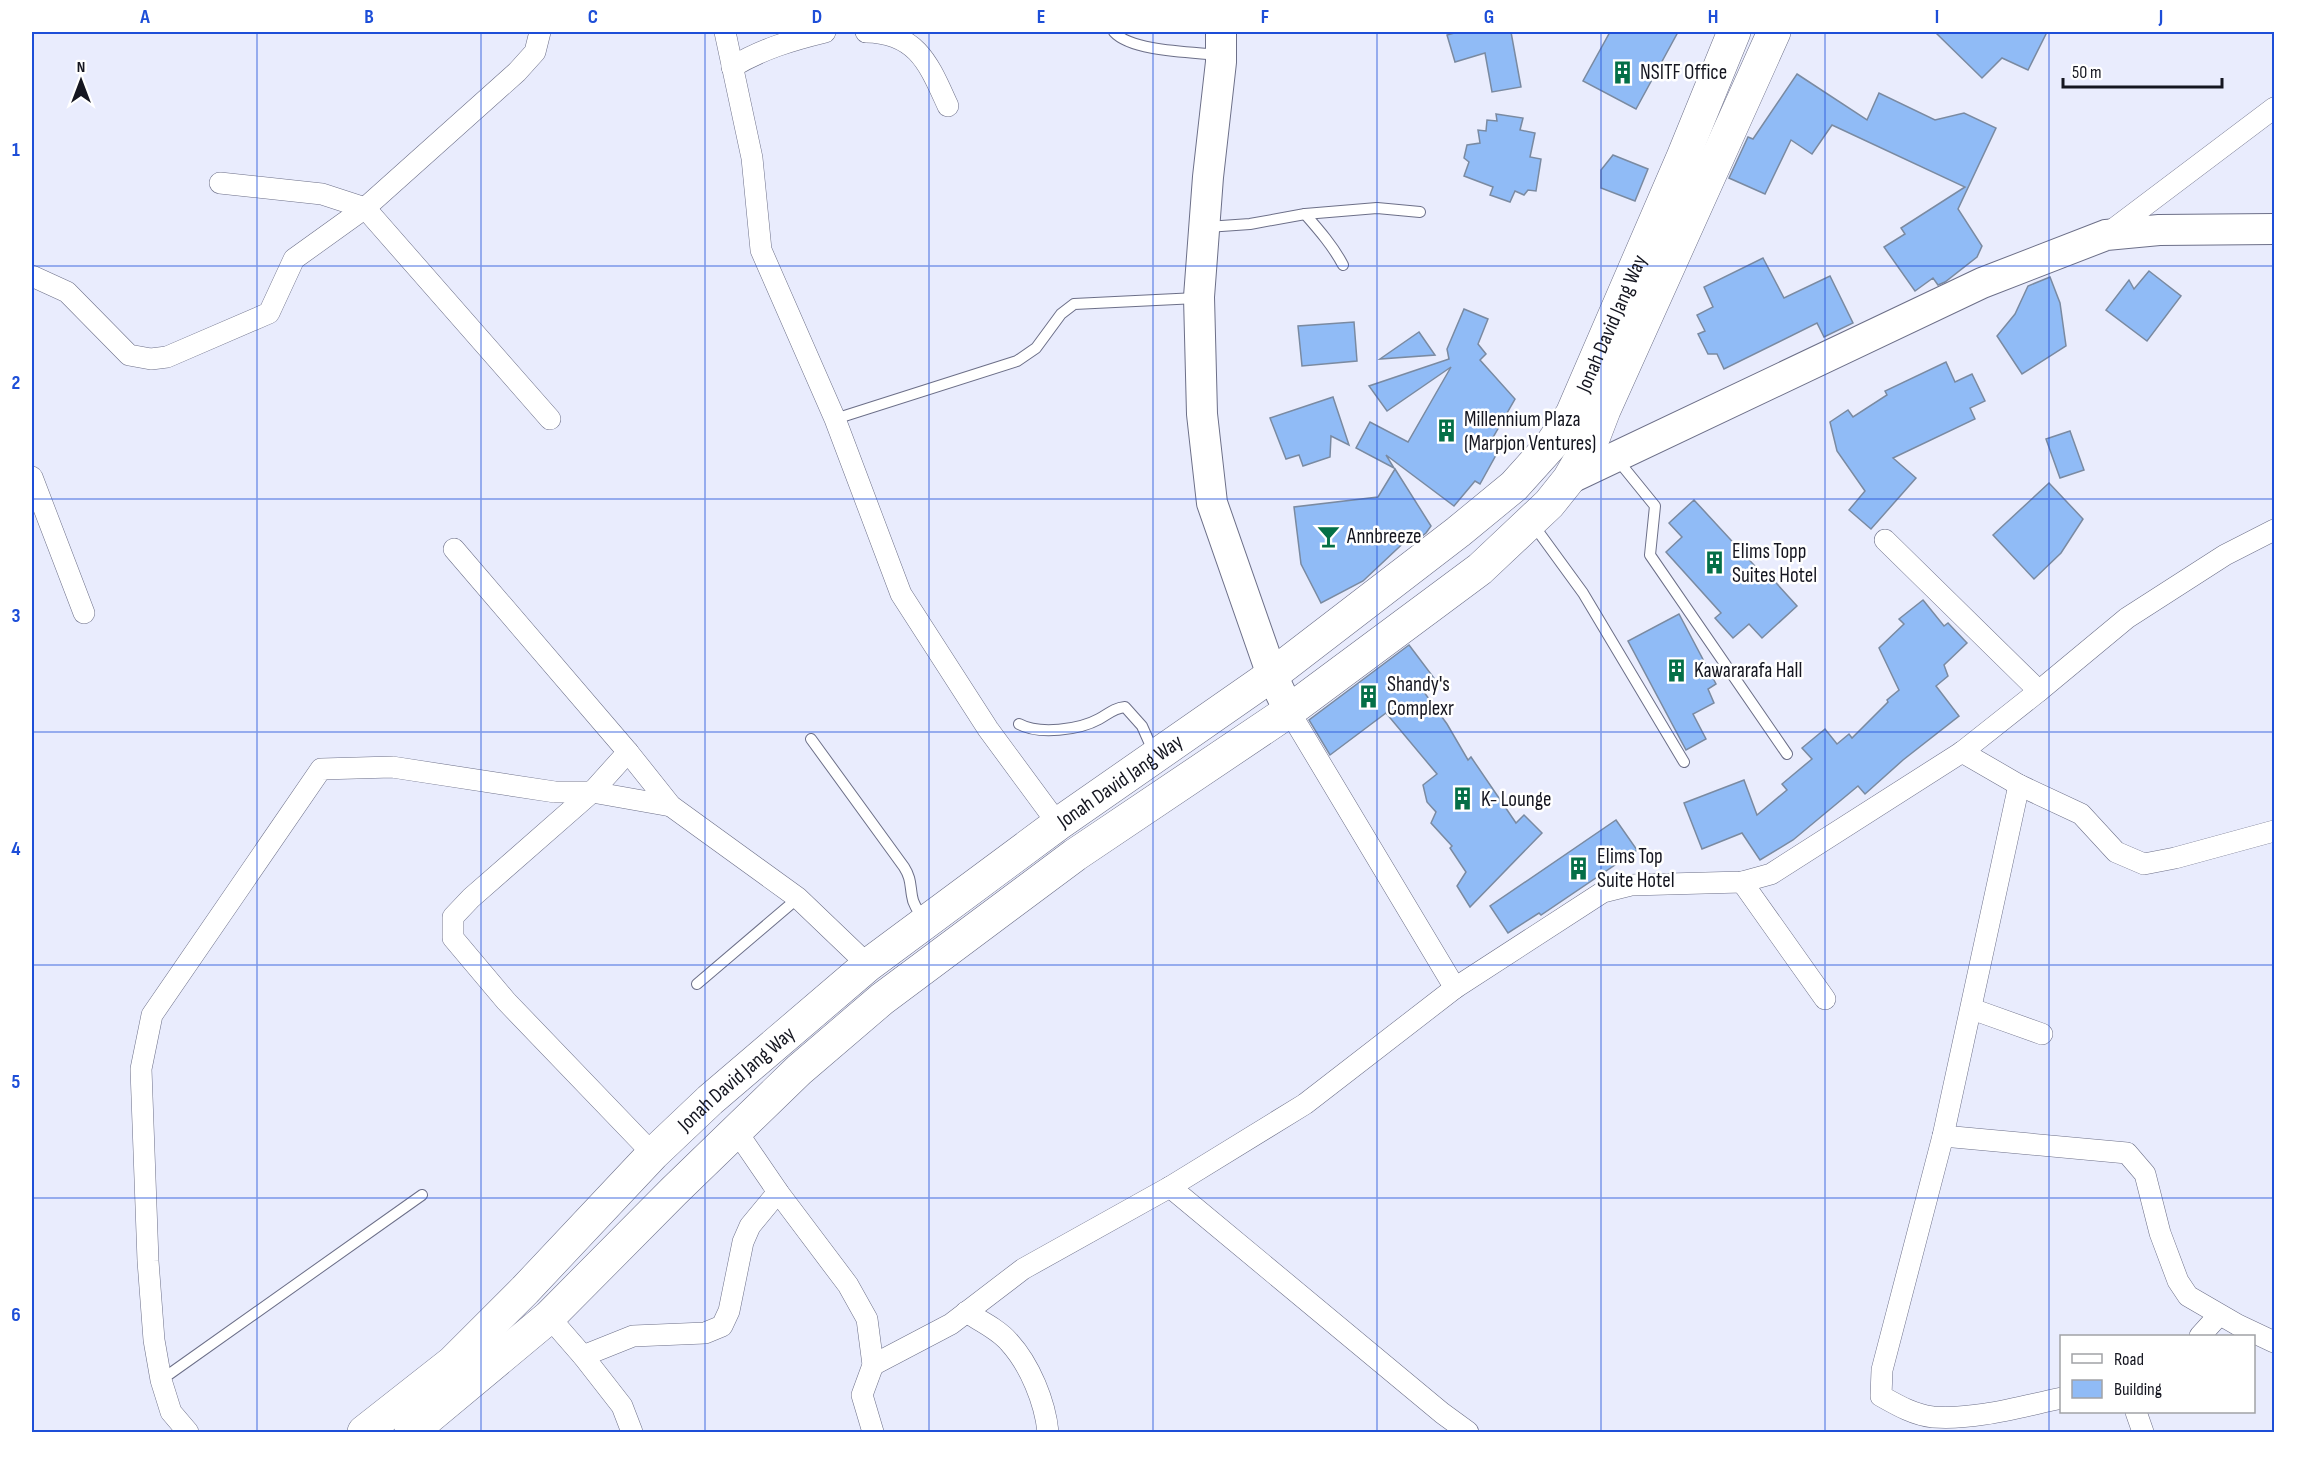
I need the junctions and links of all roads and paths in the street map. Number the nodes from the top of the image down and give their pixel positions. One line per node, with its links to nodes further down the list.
1 (540, 32): 13 (street)
2 (725, 32): 9 (street)
3 (825, 32): 9 (street)
4 (866, 32): 10 (street)
5 (1114, 32): 8 (lane)
6 (1734, 32): 32 (main road, Jonah David Jang Way)
7 (1774, 32): 26 (main road)
8 (1221, 43): 16 (street)
9 (732, 67): 23 (street)
10 (948, 106)
11 (2274, 108): 18 (street)
12 (220, 183): 13 (street)
13 (365, 208): 20 (street); 22 (street)
14 (1420, 212): 15 (lane)
15 (1305, 214): 16 (lane); 19 (lane)
16 (1204, 228): 21 (street)
17 (2274, 229): 18 (street)
18 (2106, 235): 24 (street)
19 (1343, 265)
20 (32, 276)
21 (1199, 297): 23 (lane); 32 (street)
22 (550, 419)
23 (835, 419): 45 (street)
24 (1614, 456): 26 (street); 39 (lane)
25 (32, 477): 31 (street)
26 (1569, 479): 27 (main road)
27 (1530, 521): 34 (main road); 41 (lane)
28 (2274, 530): 33 (street)
29 (1885, 540): 33 (street)
30 (454, 549): 37 (street)
31 (84, 613)
32 (1272, 675): 34 (street); 40 (main road, Jonah David Jang Way)
33 (2039, 691): 38 (street)
34 (1289, 711): 52 (street); 56 (main road)
35 (1019, 724): 40 (lane)
36 (812, 739): 49 (lane)
37 (628, 752): 43 (street); 44 (street)
38 (1962, 752): 42 (street); 47 (street)
39 (1787, 754)
40 (1155, 756): 45 (main road, Jonah David Jang Way)
41 (1684, 762)
42 (2019, 785): 46 (street); 54 (street)
43 (592, 792): 44 (street); 58 (street); 69 (street)
44 (671, 806): 48 (street)
45 (1058, 824): 49 (main road, Jonah David Jang Way)
46 (2274, 831)
47 (1742, 882): 52 (street); 53 (street)
48 (798, 898): 50 (street); 51 (lane)
49 (926, 922): 50 (main road, Jonah David Jang Way)
50 (868, 965): 58 (main road, Jonah David Jang Way)
51 (697, 984)
52 (1455, 988): 59 (street)
53 (1826, 999)
54 (1972, 1009): 55 (street); 57 (street)
55 (2042, 1034)
56 (736, 1132): 60 (street); 64 (main road)
57 (1943, 1136): 63 (street); 70 (street)
58 (653, 1154): 73 (main road, Jonah David Jang Way)
59 (1170, 1187): 62 (street); 78 (street)
60 (777, 1192): 67 (street); 68 (street)
61 (422, 1195): 69 (lane)
62 (966, 1312): 68 (street); 77 (street)
63 (2219, 1315): 65 (street); 66 (street)
64 (549, 1317): 67 (street); 74 (main road)
65 (2201, 1335)
66 (2274, 1342)
67 (583, 1356): 75 (street)
68 (873, 1365): 76 (street)
69 (162, 1380): 72 (street)
70 (2060, 1398)
71 (2136, 1413): 79 (street)
72 (188, 1432)
73 (364, 1432)
74 (411, 1432)
75 (632, 1432)
76 (873, 1432)
77 (1048, 1432)
78 (1468, 1432)
79 (2143, 1432)

